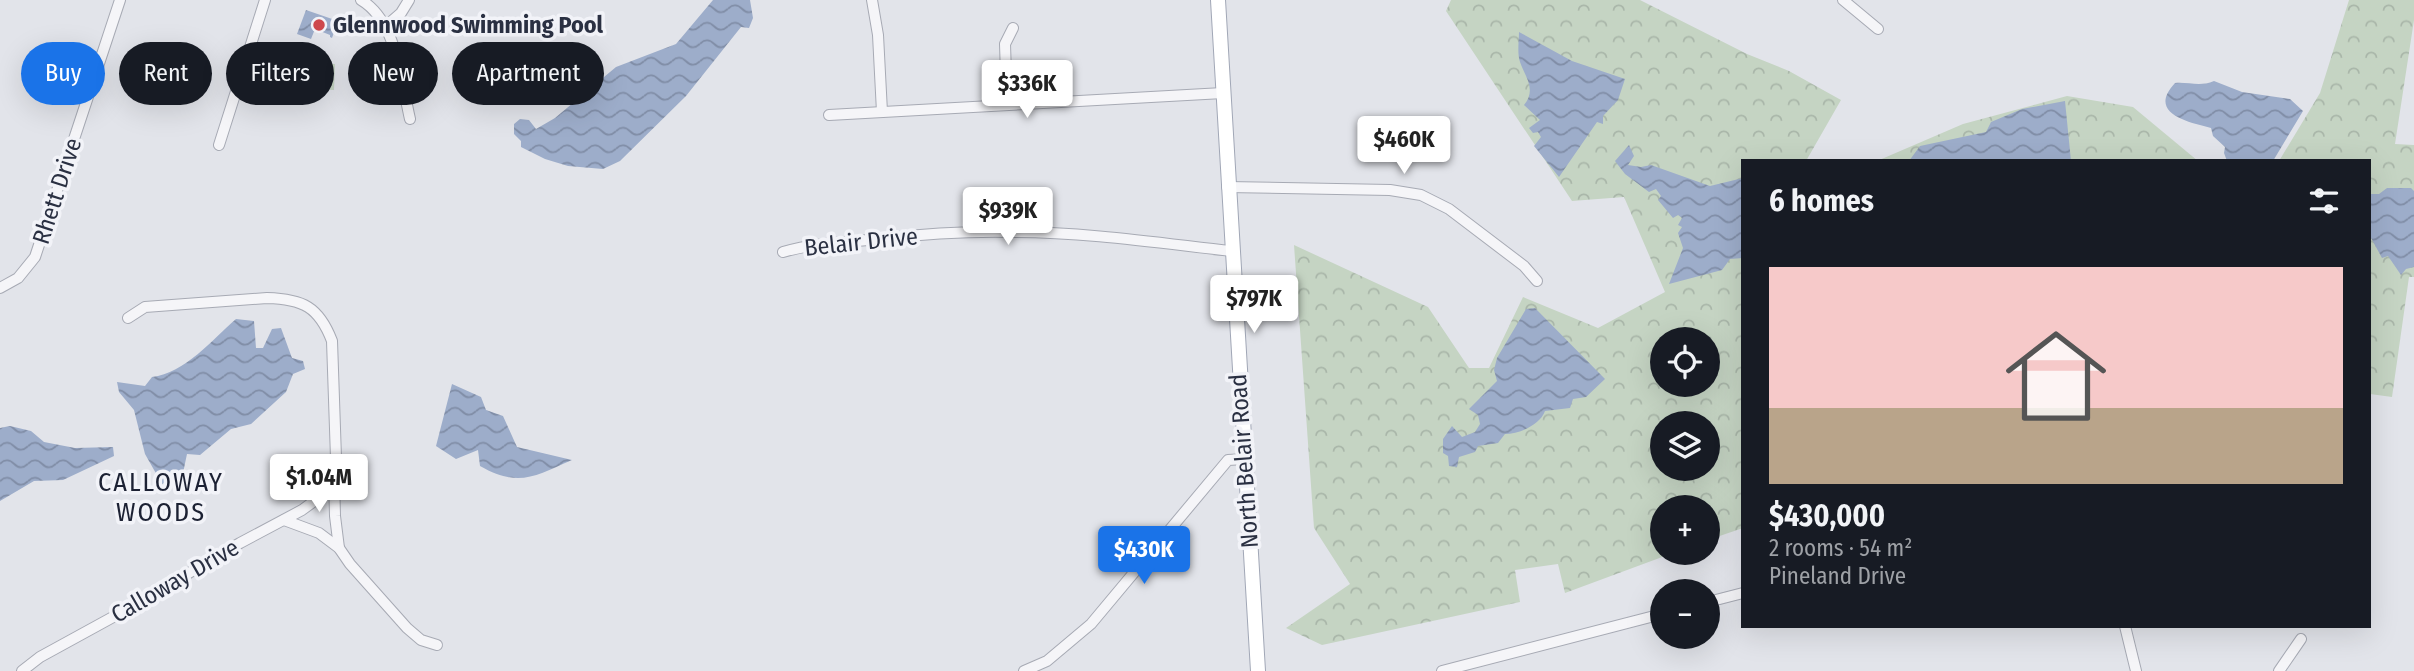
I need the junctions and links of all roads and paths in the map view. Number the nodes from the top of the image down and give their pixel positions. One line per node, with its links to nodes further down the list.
1 (120, 0): 21 (street, Rhett Drive)
2 (265, 0): 16 (street)
3 (361, 0): 8 (street)
4 (409, 0): 8 (street)
5 (872, 0): 13 (street)
6 (1218, 0): 11 (main road, North Belair Road)
7 (1843, 0): 10 (street)
8 (386, 26): 15 (street)
9 (1013, 28): 12 (street)
10 (1878, 29)
11 (1223, 93): 12 (street); 17 (main road, North Belair Road)
12 (1007, 106): 13 (street)
13 (882, 112): 14 (street)
14 (830, 116)
15 (410, 119)
16 (219, 145)
17 (1227, 187): 18 (main road, North Belair Road); 20 (street)
18 (1231, 251): 19 (street, Belair Drive); 23 (main road, North Belair Road)
19 (783, 252)
20 (1537, 281)
21 (0, 288)
22 (128, 318): 24 (street)
23 (1244, 459): 34 (street); 35 (main road, North Belair Road)
24 (334, 477): 25 (street, Calloway Drive); 26 (street)
25 (284, 520): 26 (street); 33 (street, Calloway Drive)
26 (339, 548): 32 (street)
27 (1741, 594): 28 (street)
28 (1720, 599)
29 (1650, 617): 36 (street)
30 (2125, 628): 37 (street)
31 (2301, 639): 38 (street)
32 (437, 645)
33 (22, 671)
34 (1024, 671)
35 (1258, 671)
36 (1442, 671)
37 (2136, 671)
38 (2279, 671)

